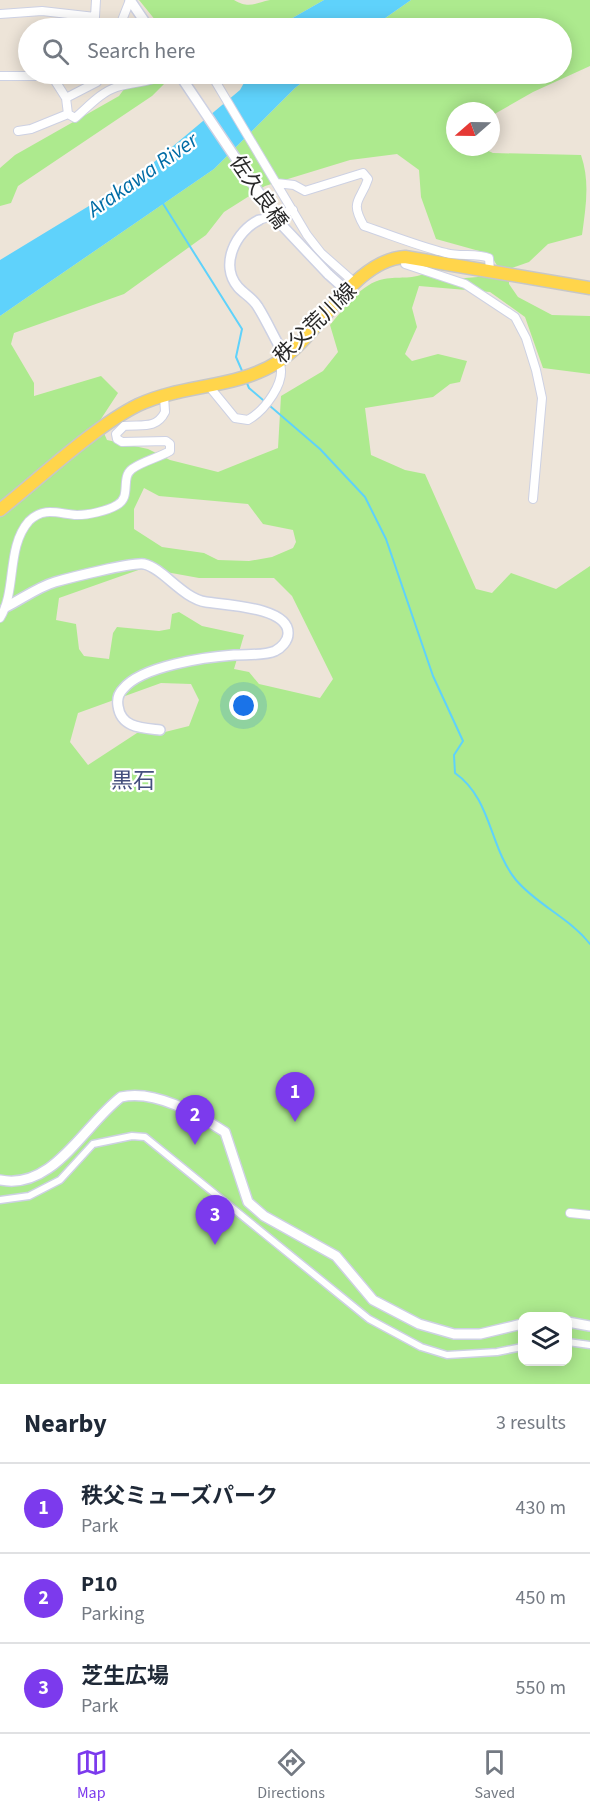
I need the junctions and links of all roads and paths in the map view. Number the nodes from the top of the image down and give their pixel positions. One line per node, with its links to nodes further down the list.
1 (96, 0): 4 (street)
2 (130, 0): 5 (street); 6 (street)
3 (0, 14): 4 (street)
4 (95, 17)
5 (123, 18)
6 (142, 18)
7 (0, 76): 8 (street)
8 (18, 76)
9 (93, 84): 14 (street)
10 (136, 84): 15 (street)
11 (186, 84): 22 (street, 佐久良橋, bridge)
12 (217, 84): 17 (street)
13 (60, 85): 14 (street)
14 (66, 98): 15 (street)
15 (68, 114): 16 (street)
16 (18, 131)
17 (276, 183): 18 (street); 21 (street)
18 (293, 210): 19 (street); 22 (street)
19 (259, 220): 24 (street)
20 (405, 257): 21 (main road, 秩父荒川線); 22 (main road, 秩父荒川線); 27 (street)
21 (490, 271): 23 (main road, 秩父荒川線)
22 (352, 288): 24 (main road, 秩父荒川線)
23 (590, 288)
24 (282, 359): 25 (main road, 秩父荒川線); 25 (street)
25 (208, 385): 26 (main road, 秩父荒川線)
26 (164, 396): 28 (main road, 秩父荒川線); 29 (street)
27 (533, 499)
28 (0, 510)
29 (6, 607): 30 (street); 31 (street)
30 (0, 618)
31 (160, 730)
32 (0, 1180): 37 (street)
33 (0, 1200): 41 (street)
34 (570, 1213): 35 (street)
35 (590, 1215)
36 (572, 1323): 38 (street)
37 (518, 1325)
38 (590, 1326)
39 (572, 1343): 40 (street)
40 (590, 1346)
41 (518, 1348)

